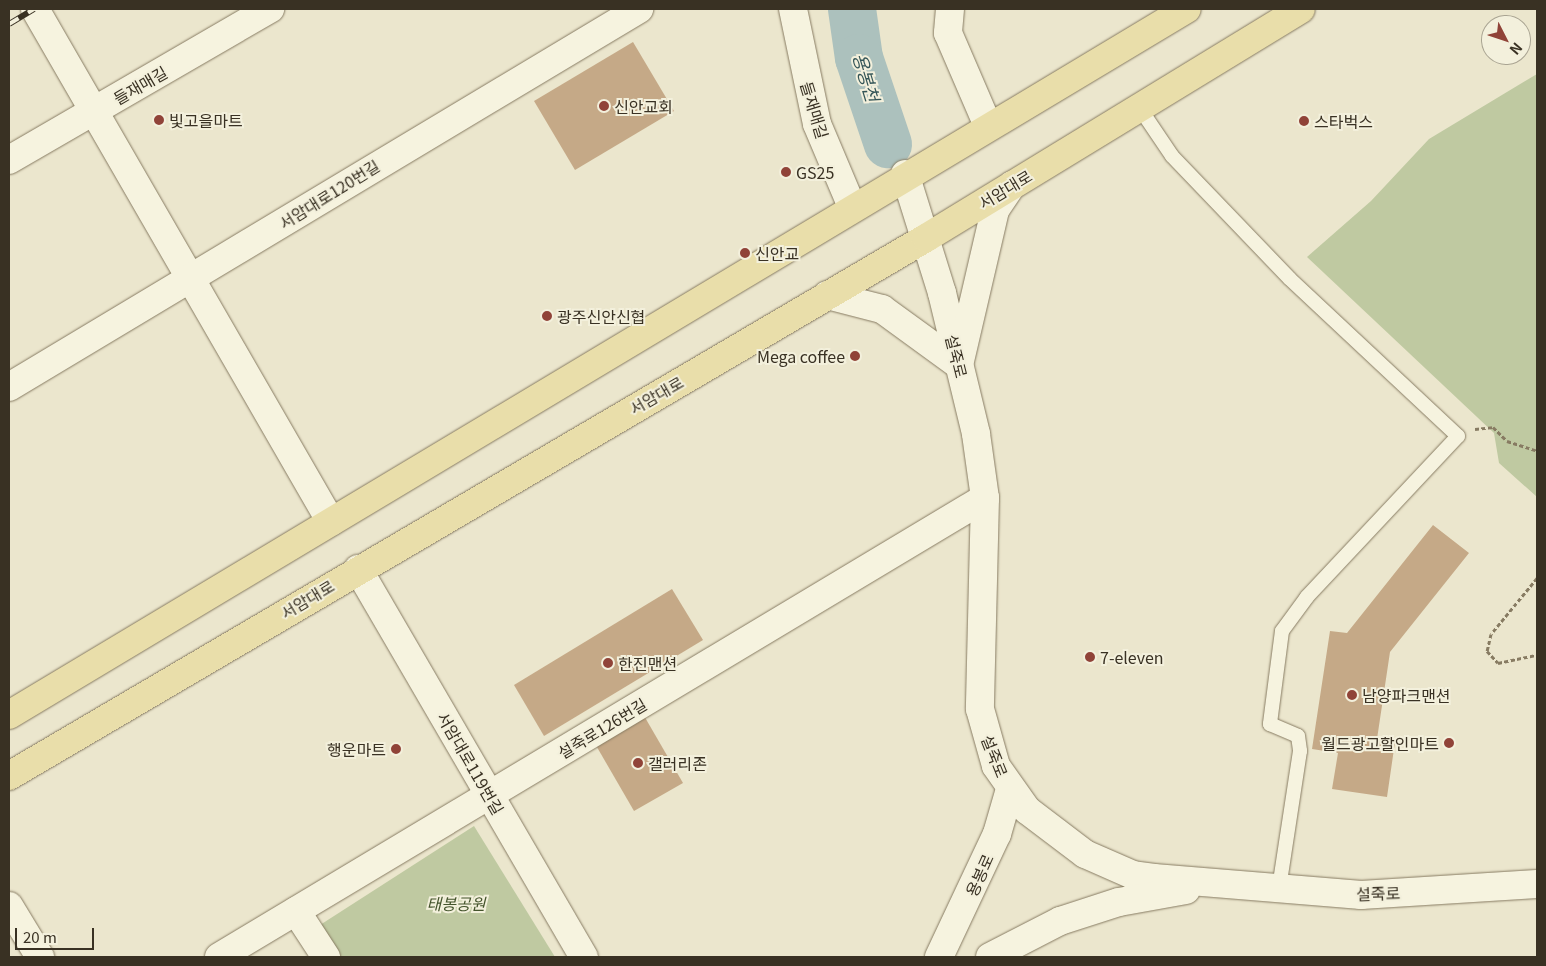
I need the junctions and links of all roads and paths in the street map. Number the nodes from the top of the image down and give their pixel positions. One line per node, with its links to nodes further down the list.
1 (34, 9): 9 (street)
2 (270, 9): 9 (street, 들재매길)
3 (639, 9): 16 (street, 서암대로120번길)
4 (793, 9): 14 (street, 들재매길)
5 (950, 9): 10 (street)
6 (1187, 9): 10 (main road)
7 (1301, 9): 8 (main road, 서암대로)
8 (1139, 107): 13 (main road, 서암대로); 20 (lane)
9 (93, 112): 11 (street, 들재매길); 16 (street)
10 (977, 133): 12 (main road)
11 (9, 160)
12 (905, 174): 14 (main road); 15 (street, 설죽로)
13 (1012, 185): 15 (main road, 서암대로); 18 (street)
14 (858, 203): 23 (main road)
15 (926, 238): 17 (main road, 서암대로); 18 (street, 설죽로)
16 (192, 278): 19 (street, 서암대로120번길); 23 (street)
17 (827, 295): 18 (street); 24 (main road, 서암대로)
18 (959, 365): 22 (street, 설죽로)
19 (9, 387)
20 (1458, 436): 21 (path); 33 (lane)
21 (1537, 451)
22 (985, 498): 29 (street, 설죽로); 30 (street, 설죽로126번길)
23 (331, 522): 27 (main road)
24 (358, 569): 28 (main road, 서암대로); 30 (street, 서암대로119번길)
25 (1537, 578): 26 (path)
26 (1537, 655)
27 (9, 715)
28 (9, 776)
29 (1010, 790): 32 (street, 설죽로); 40 (street, 용봉로)
30 (490, 795): 35 (street, 설죽로126번길); 39 (street, 서암대로119번길)
31 (1537, 884): 33 (street, 설죽로)
32 (1220, 885): 33 (street, 설죽로); 41 (street)
33 (1279, 890)
34 (9, 906): 36 (street)
35 (296, 911): 37 (street, 설죽로126번길); 38 (street)
36 (40, 957)
37 (219, 957)
38 (326, 957)
39 (584, 957)
40 (939, 957)
41 (990, 957)

